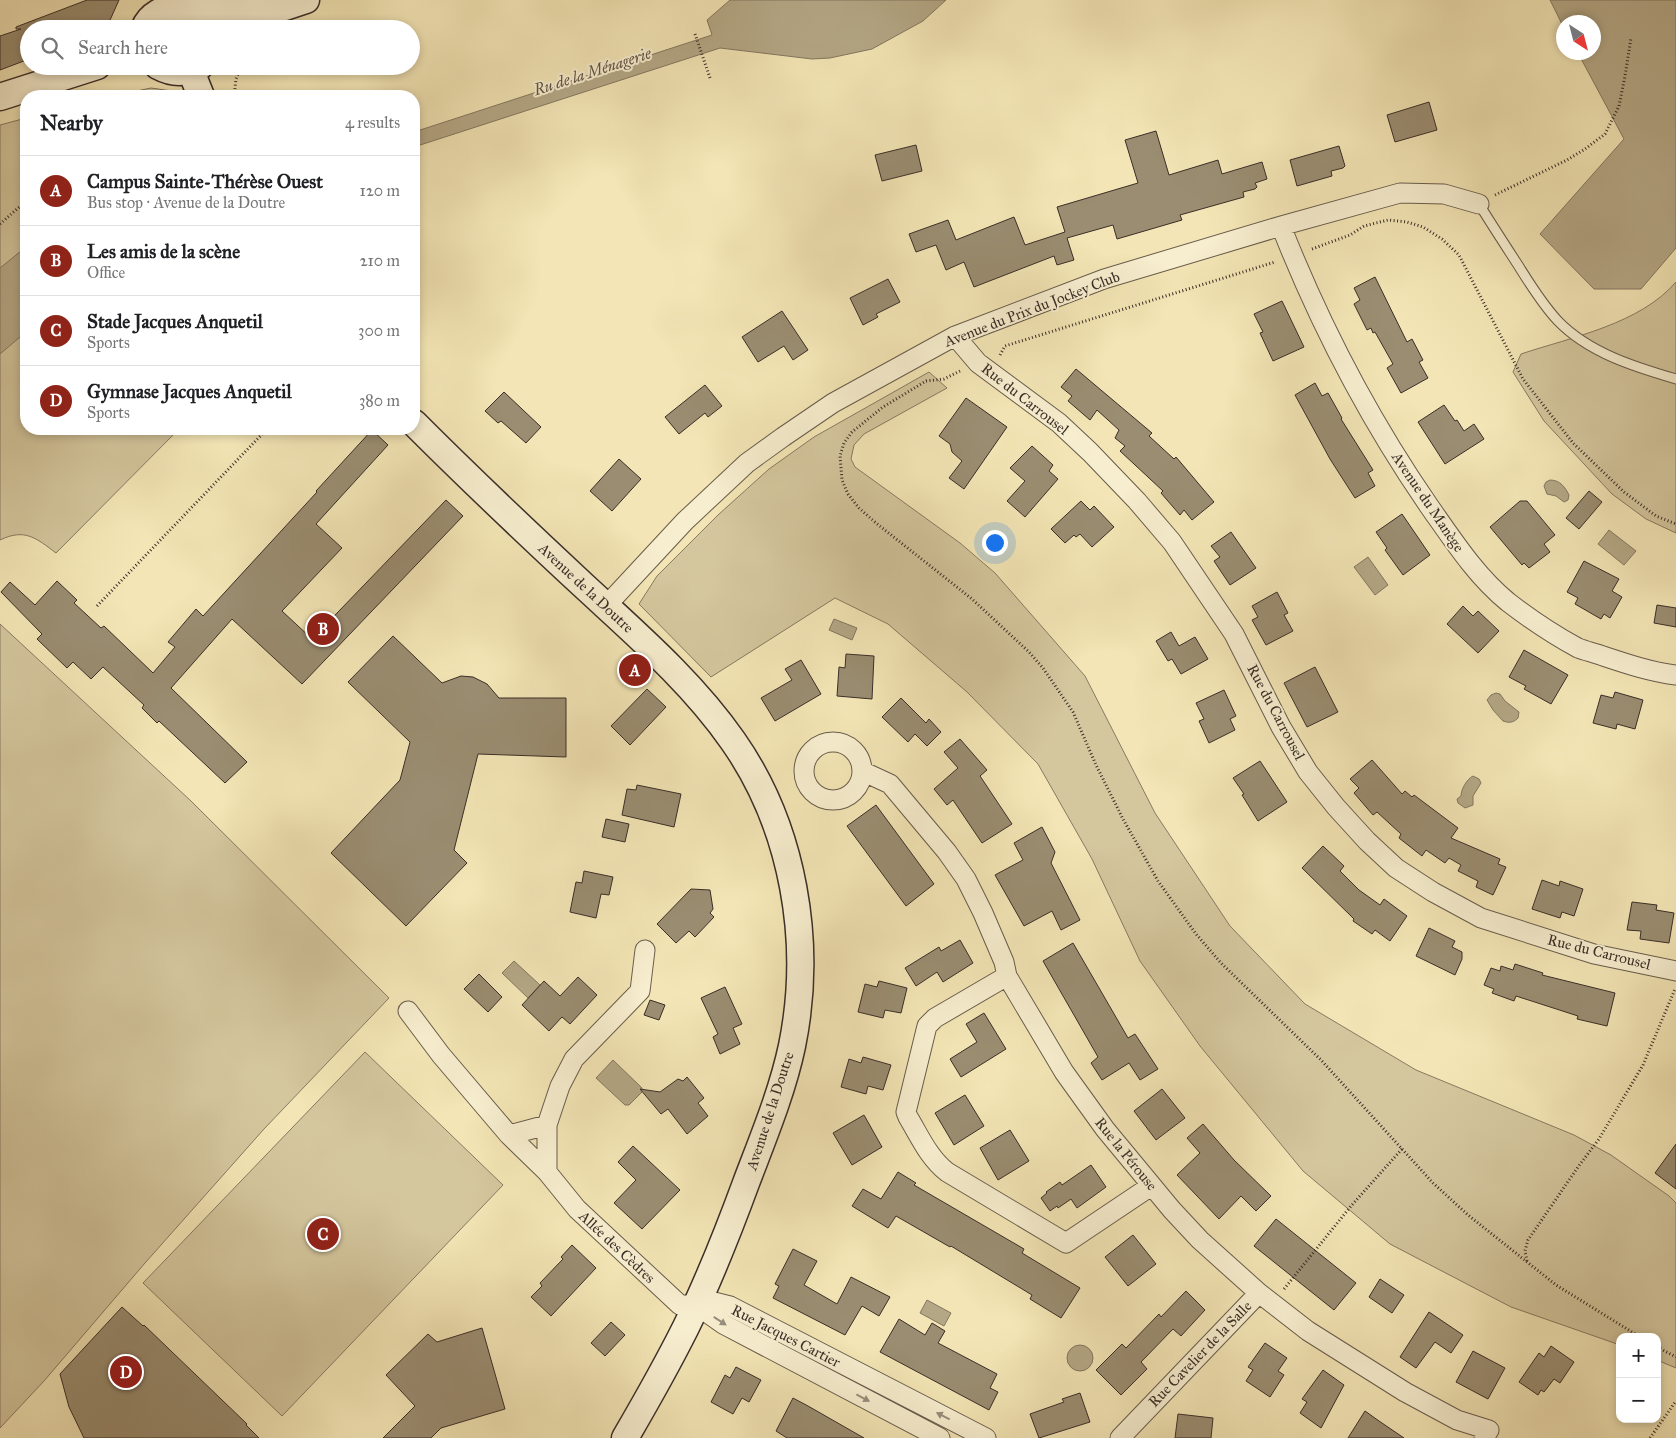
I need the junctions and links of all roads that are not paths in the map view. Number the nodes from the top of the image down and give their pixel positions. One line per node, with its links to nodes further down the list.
1 (306, 0): 3 (main road)
2 (194, 10): 3 (main road); 4 (main road)
3 (273, 10): 5 (main road)
4 (145, 15)
5 (259, 20)
6 (69, 75): 8 (main road)
7 (197, 75): 9 (main road)
8 (22, 90)
9 (200, 90)
10 (20, 91): 11 (main road)
11 (0, 97)
12 (1479, 204): 13 (street, Avenue du Prix du Jockey Club); 15 (lane)
13 (1281, 226): 14 (street, Avenue du Prix du Jockey Club); 18 (street, Avenue du Manège)
14 (955, 336): 17 (street, Avenue du Prix du Jockey Club); 21 (street, Rue du Carrousel)
15 (1676, 379)
16 (420, 429): 17 (main road, Avenue de la Doutre)
17 (606, 606): 29 (main road, Avenue de la Doutre)
18 (1676, 675)
19 (862, 771): 22 (street, Rue la Pérouse)
20 (645, 950): 24 (street)
21 (1676, 970)
22 (1008, 976): 27 (street, Rue la Pérouse); 27 (street)
23 (408, 1011): 25 (street, Allée des Cèdres)
24 (546, 1125): 25 (street); 26 (street)
25 (509, 1135): 26 (street, Allée des Cèdres)
26 (547, 1172): 29 (street, Allée des Cèdres)
27 (1151, 1186): 28 (street, Rue la Pérouse)
28 (1266, 1298): 33 (street, Rue Cavelier de la Salle); 34 (street, Rue la Pérouse)
29 (696, 1305): 30 (main road, Avenue de la Doutre); 31 (street, Rue Jacques Cartier, one-way to 31); 32 (street, Rue Jacques Cartier, one-way to 29)
30 (625, 1438)
31 (940, 1438)
32 (986, 1438)
33 (1120, 1438)
34 (1484, 1438)

